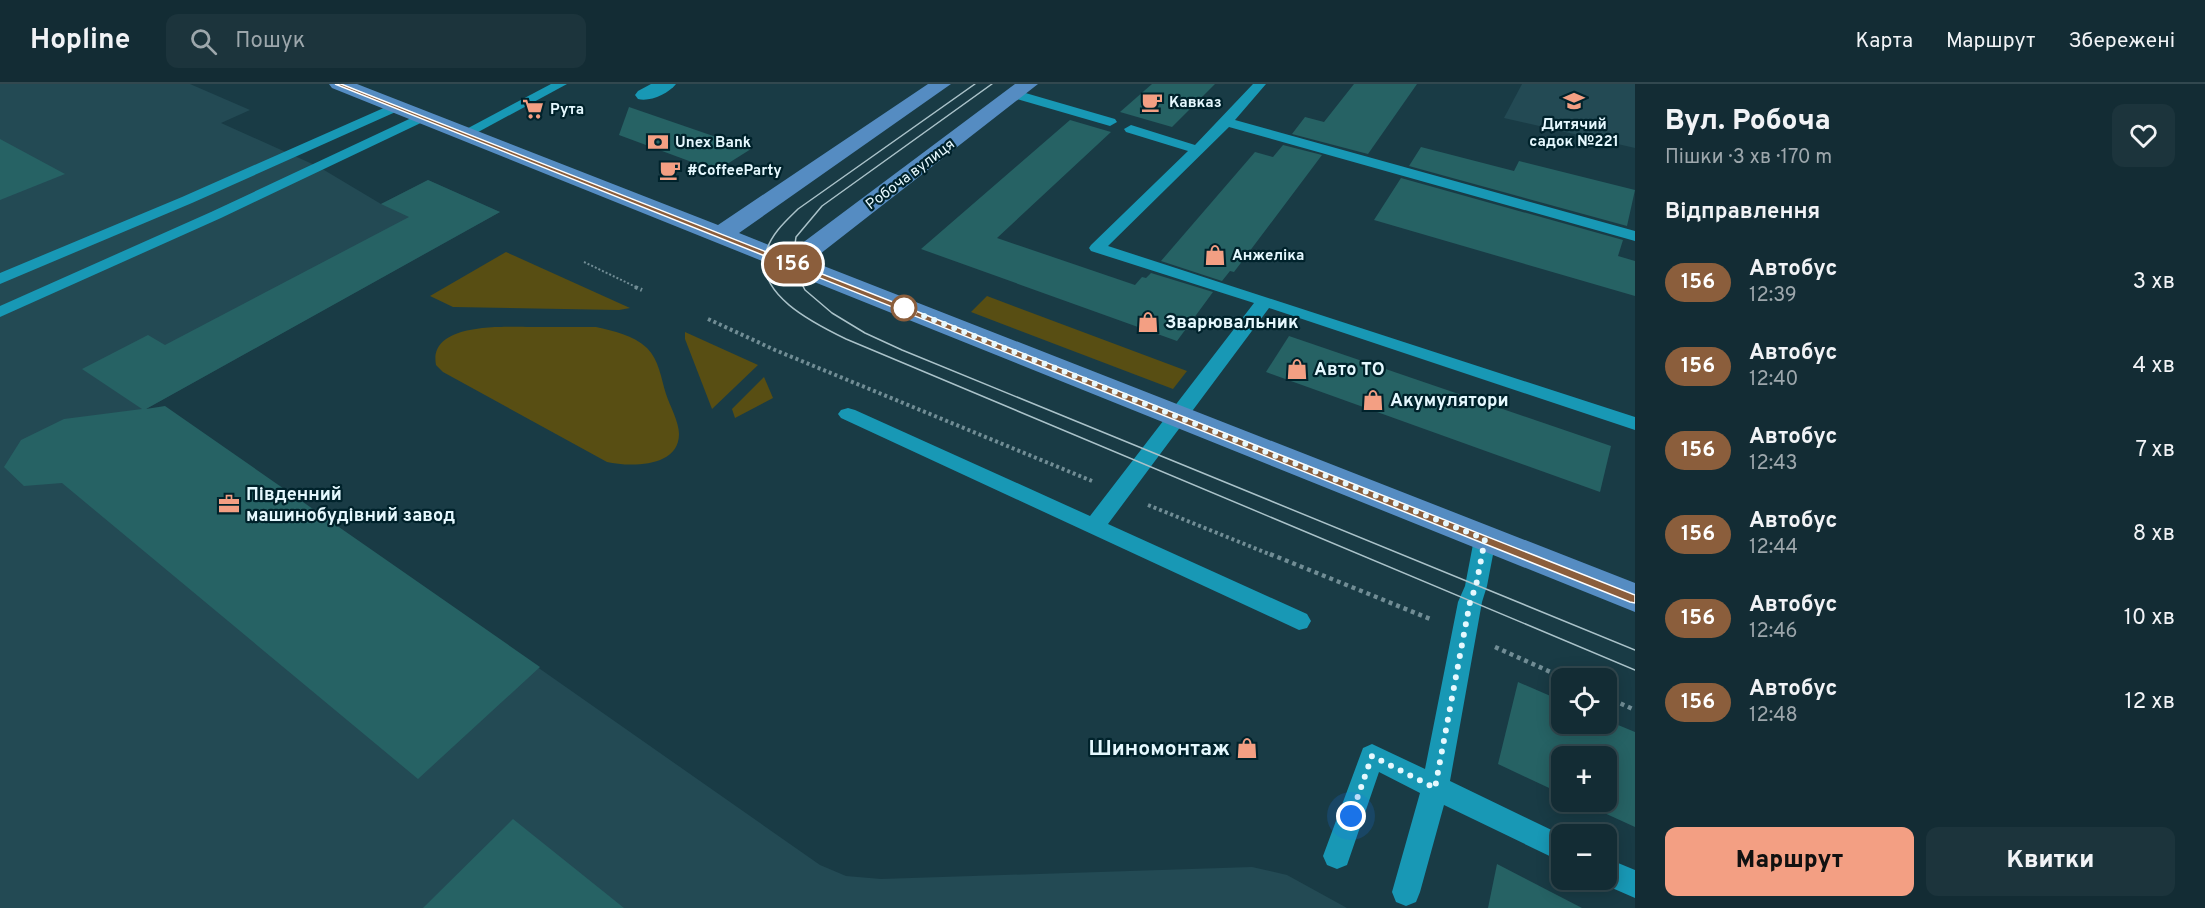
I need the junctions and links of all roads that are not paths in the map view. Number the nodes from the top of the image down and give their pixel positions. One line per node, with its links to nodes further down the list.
1 (339, 84): 8 (main road)
2 (666, 84): 7 (street)
3 (942, 84): 15 (main road)
4 (1260, 84): 11 (lane)
5 (557, 85): 13 (lane)
6 (1022, 89): 10 (lane); 17 (main road, Робоча вулиця)
7 (645, 95)
8 (395, 107): 9 (main road); 18 (lane)
9 (422, 117): 13 (main road); 20 (lane)
10 (1110, 122)
11 (1226, 122): 14 (lane); 16 (lane)
12 (1131, 129): 14 (lane)
13 (464, 134): 15 (main road)
14 (1198, 150): 19 (lane)
15 (721, 234): 17 (main road)
16 (1635, 236)
17 (792, 263): 22 (main road)
18 (0, 279)
19 (1265, 301): 22 (lane); 23 (lane)
20 (0, 312)
21 (848, 414): 24 (lane)
22 (1176, 416): 24 (lane); 25 (main road)
23 (1635, 424)
24 (1094, 527): 27 (lane)
25 (1485, 539): 26 (main road); 28 (lane)
26 (1635, 598)
27 (1299, 621)
28 (1435, 788): 29 (lane); 30 (lane); 33 (lane)
29 (1551, 844)
30 (1337, 856)
31 (1617, 875): 32 (lane)
32 (1635, 884)
33 (1406, 892)

